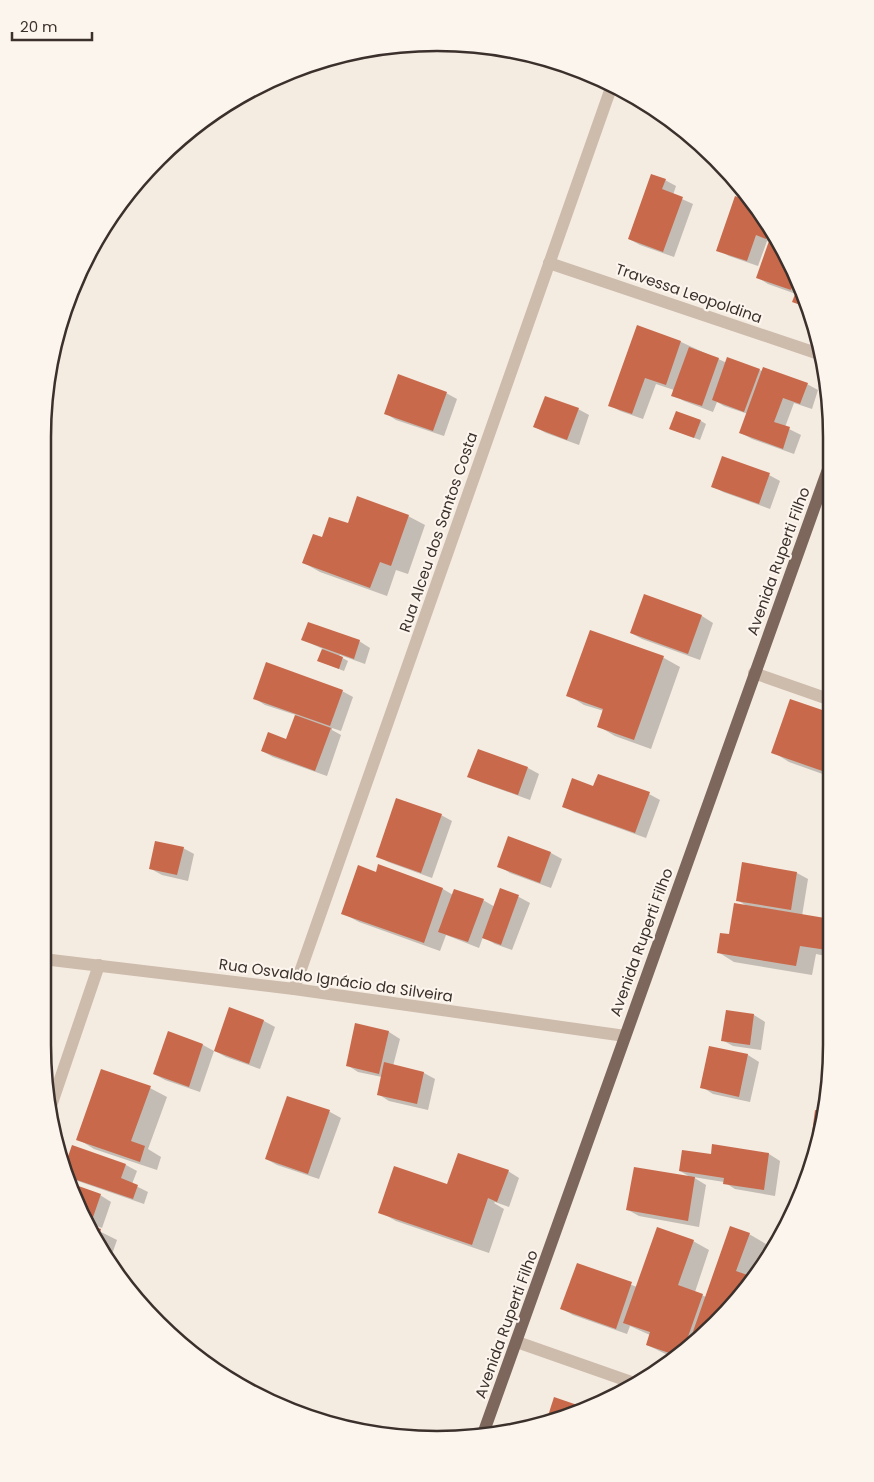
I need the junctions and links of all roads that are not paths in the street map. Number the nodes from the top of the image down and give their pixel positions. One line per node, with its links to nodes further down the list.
1 (610, 92): 2 (street, Rua Alceu dos Santos Costa)
2 (549, 263): 3 (street, Travessa Leopoldina); 9 (street, Rua Alceu dos Santos Costa)
3 (813, 352)
4 (823, 484): 5 (main road, Avenida Ruperti Filho)
5 (754, 673): 6 (street); 10 (main road, Avenida Ruperti Filho)
6 (823, 697)
7 (51, 959): 8 (street, Rua Osvaldo Ignácio da Silveira)
8 (100, 965): 9 (street, Rua Osvaldo Ignácio da Silveira); 11 (street)
9 (294, 989): 10 (street, Rua Osvaldo Ignácio da Silveira)
10 (625, 1036): 12 (main road, Avenida Ruperti Filho)
11 (55, 1095)
12 (517, 1342): 13 (street); 14 (main road, Avenida Ruperti Filho)
13 (627, 1380)
14 (486, 1427)

